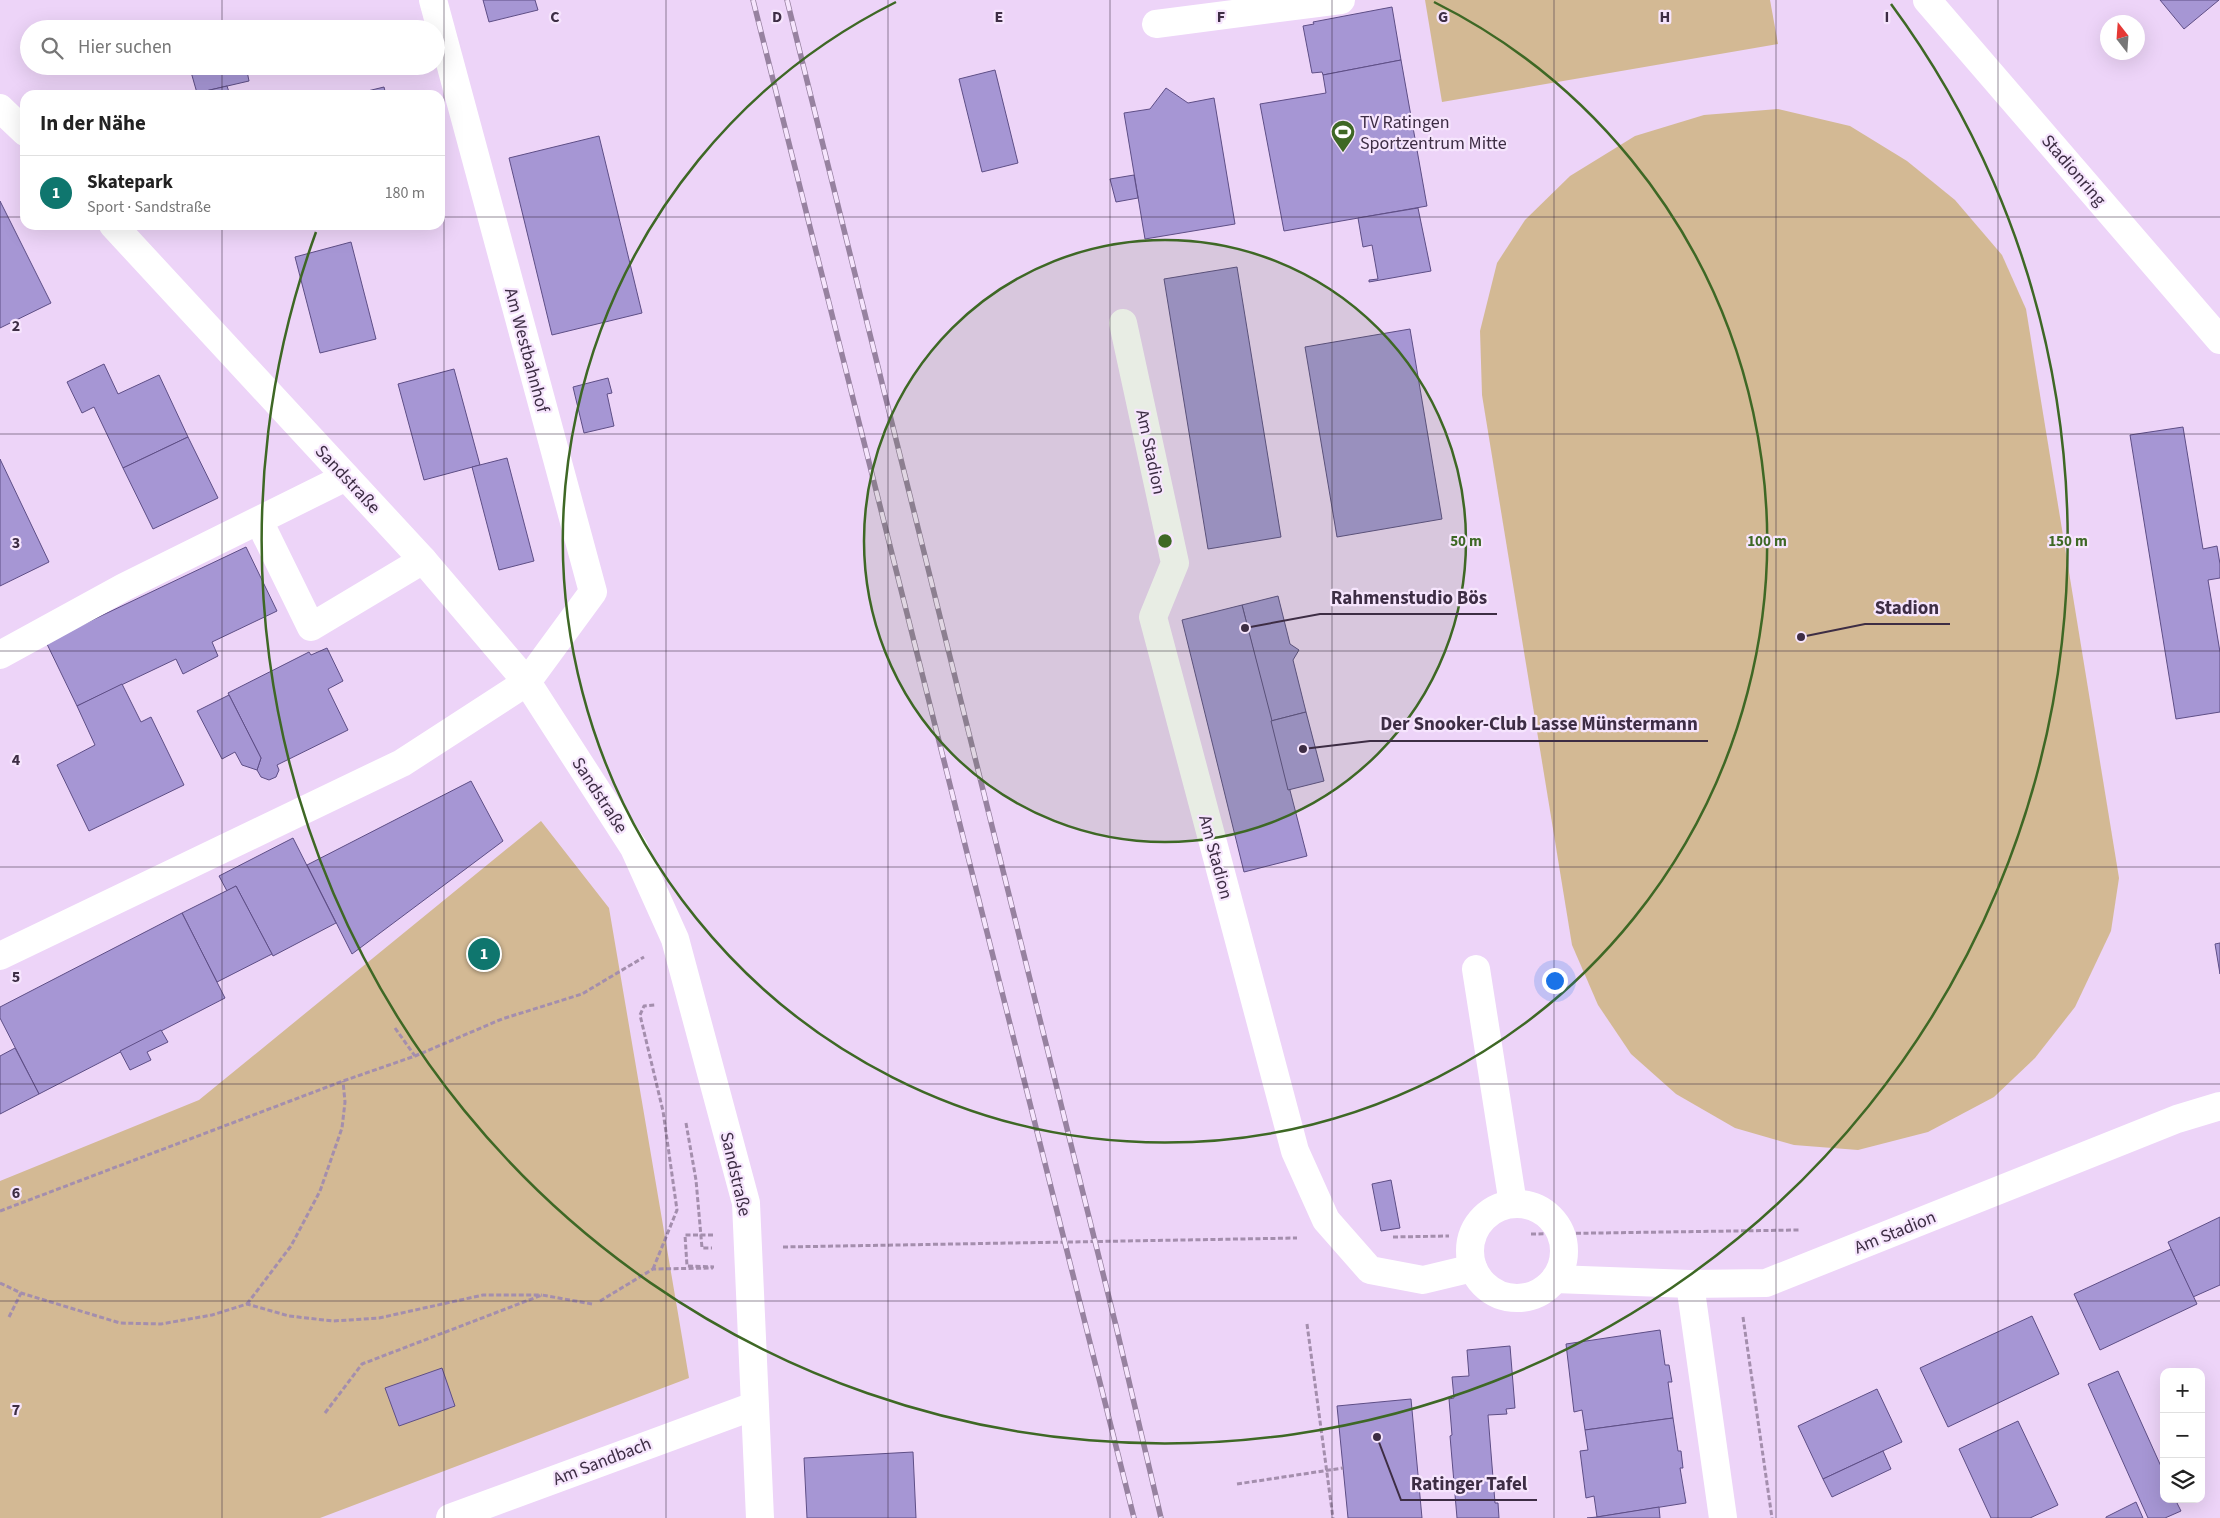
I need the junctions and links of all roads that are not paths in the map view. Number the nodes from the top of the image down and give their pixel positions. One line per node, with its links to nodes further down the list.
1 (433, 0): 4 (street, Am Westbahnhof)
2 (1340, 0): 5 (street)
3 (1927, 0): 11 (street, Stadionring)
4 (438, 20)
5 (1156, 24)
6 (445, 45): 16 (street, Am Westbahnhof)
7 (0, 108): 8 (street)
8 (20, 127)
9 (118, 230): 12 (street, Sandstraße)
10 (1123, 323): 21 (street, Am Stadion)
11 (2220, 340)
12 (346, 477): 13 (street); 14 (street, Sandstraße)
13 (259, 521): 14 (street); 15 (street)
14 (423, 560): 16 (street, Sandstraße)
15 (0, 654)
16 (527, 682): 17 (street); 24 (street, Sandstraße)
17 (0, 956)
18 (1476, 969): 20 (street)
19 (2220, 1106): 23 (street, Am Stadion)
20 (1513, 1204): 21 (street); 22 (street)
21 (1473, 1268): 22 (street)
22 (1555, 1279): 23 (street, Am Stadion)
23 (1690, 1284): 27 (street)
24 (754, 1406): 25 (street, Am Sandbach); 26 (street, Sandstraße)
25 (450, 1518)
26 (760, 1518)
27 (1723, 1518)

